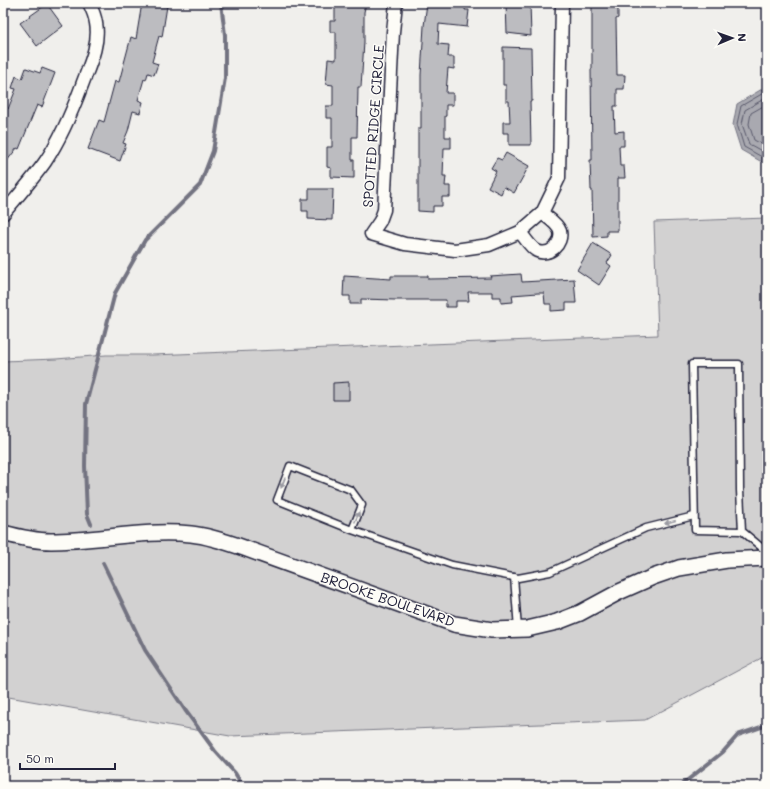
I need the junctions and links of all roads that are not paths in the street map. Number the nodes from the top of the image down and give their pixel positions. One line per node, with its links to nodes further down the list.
1 (89, 3): 5 (street)
2 (396, 3): 6 (street, SPOTTED RIDGE CIRCLE)
3 (562, 3): 4 (street, SPOTTED RIDGE CIRCLE)
4 (542, 213): 6 (street, SPOTTED RIDGE CIRCLE); 6 (street)
5 (3, 214)
6 (520, 232)
7 (694, 516): 9 (lane); 9 (lane); 13 (lane, one-way to 13)
8 (352, 530): 8 (lane, one-way to 8); 13 (lane)
9 (742, 531): 11 (lane)
10 (3, 533): 14 (street, BROOKE BOULEVARD)
11 (767, 552)
12 (767, 558): 14 (street, BROOKE BOULEVARD)
13 (514, 577): 14 (lane)
14 (518, 629)

